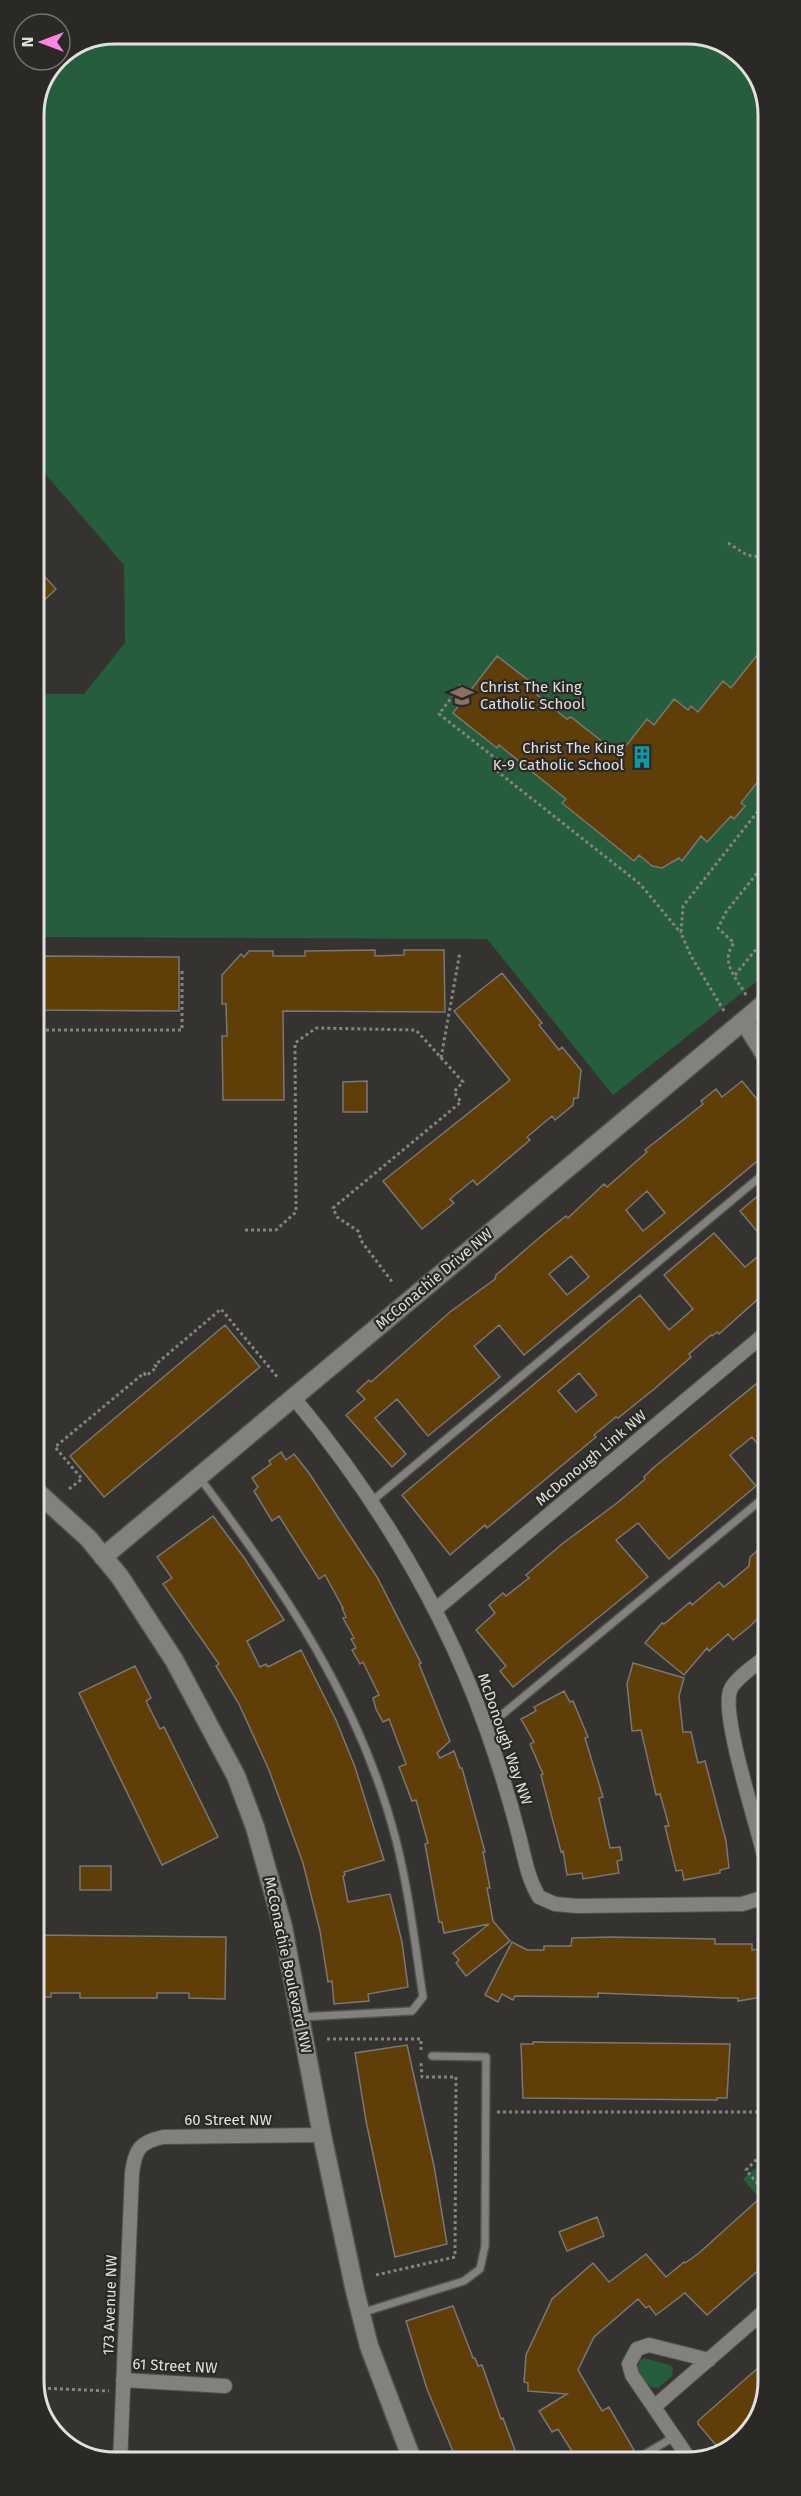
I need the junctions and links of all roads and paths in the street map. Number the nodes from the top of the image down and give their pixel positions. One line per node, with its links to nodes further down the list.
1 (728, 543): 2 (path)
2 (758, 557)
3 (461, 685): 6 (path)
4 (758, 811): 6 (path)
5 (758, 872): 10 (path)
6 (681, 933): 13 (path)
7 (758, 947): 10 (path)
8 (460, 952): 17 (path)
9 (182, 969): 15 (path)
10 (735, 976): 11 (path)
11 (746, 995)
12 (758, 1009): 14 (street, McConachie Drive NW)
13 (724, 1011)
14 (744, 1021): 16 (street); 23 (street, McConachie Drive NW)
15 (43, 1030)
16 (758, 1043)
17 (441, 1058): 19 (path); 20 (path)
18 (758, 1178): 27 (lane)
19 (245, 1230)
20 (393, 1283)
21 (758, 1340): 30 (street, McDonough Link NW)
22 (279, 1379): 25 (path)
23 (294, 1398): 24 (street, McConachie Drive NW); 27 (street, McDonough Way NW)
24 (200, 1477): 29 (street, McConachie Drive NW); 35 (lane)
25 (69, 1489)
26 (43, 1497): 29 (street, McConachie Boulevard NW)
27 (372, 1501): 30 (street, McDonough Way NW)
28 (758, 1502): 32 (lane)
29 (103, 1557): 35 (street, McConachie Boulevard NW)
30 (436, 1609): 32 (street, McDonough Way NW)
31 (758, 1664): 33 (street)
32 (486, 1728): 34 (street, McDonough Way NW)
33 (758, 1832)
34 (758, 1899)
35 (300, 2017): 40 (street, McConachie Boulevard NW)
36 (327, 2039): 44 (path)
37 (432, 2056): 38 (lane)
38 (486, 2112): 39 (path); 45 (lane)
39 (758, 2112)
40 (322, 2135): 41 (street, 60 Street NW); 45 (street, McConachie Boulevard NW)
41 (138, 2149): 48 (street, 173 Avenue NW)
42 (758, 2158): 43 (path)
43 (758, 2184)
44 (376, 2276)
45 (361, 2313): 54 (street, McConachie Boulevard NW)
46 (758, 2317): 47 (street)
47 (710, 2360): 51 (street); 51 (street)
48 (123, 2385): 49 (street, 61 Street NW); 50 (path); 53 (street, 173 Avenue NW)
49 (225, 2386)
50 (44, 2388)
51 (654, 2408): 52 (street)
52 (674, 2436): 55 (lane); 56 (street)
53 (120, 2452)
54 (409, 2452)
55 (648, 2452)
56 (685, 2452)

